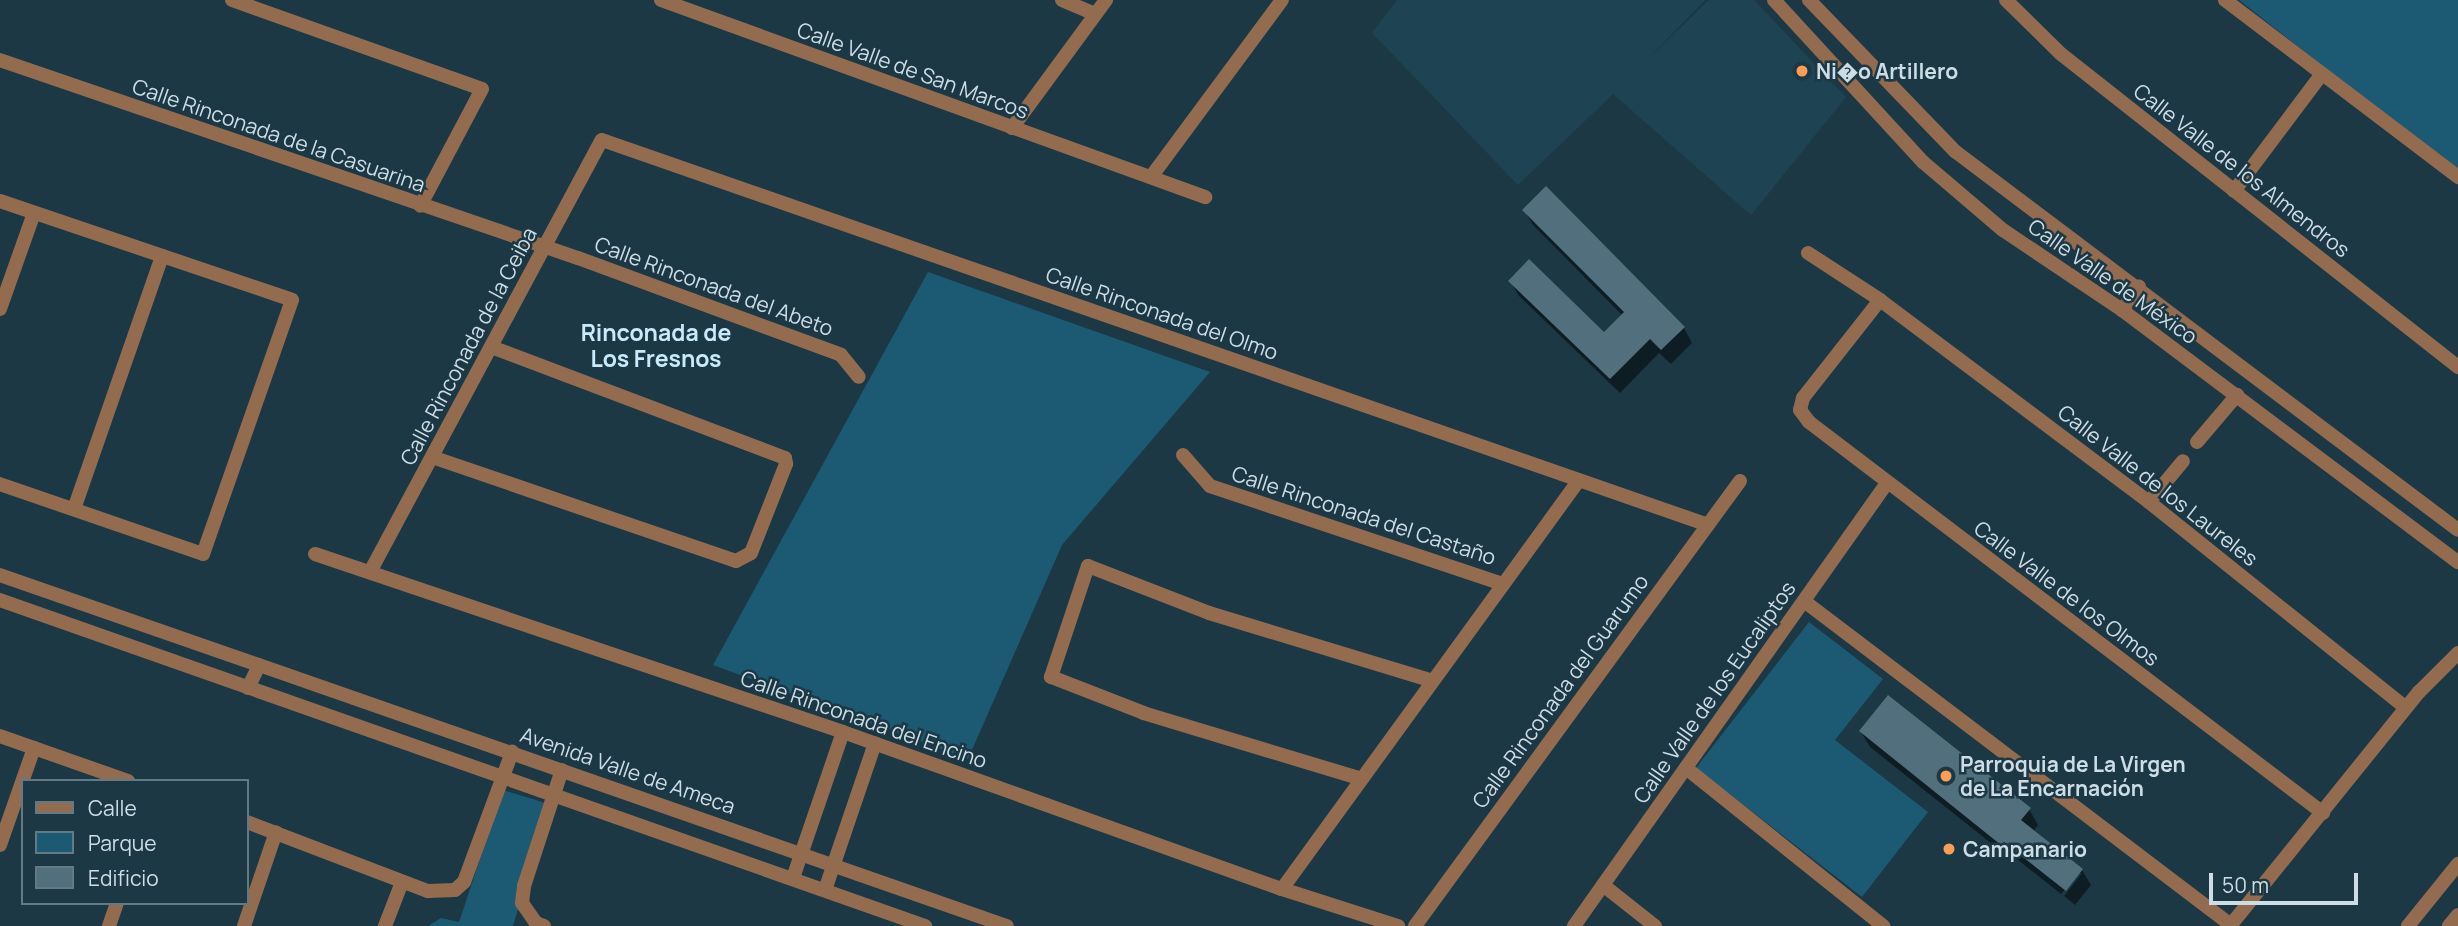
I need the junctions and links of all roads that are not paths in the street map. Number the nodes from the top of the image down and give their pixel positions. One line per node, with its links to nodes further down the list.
1 (232, 0): 20 (street)
2 (661, 0): 13 (street, Calle Valle de San Marcos)
3 (1062, 0): 10 (street)
4 (1106, 0): 10 (street)
5 (1282, 0): 15 (street)
6 (1774, 0): 28 (street, Calle Valle de México)
7 (1809, 0): 25 (street, Calle Valle de México)
8 (2006, 0): 17 (street, Calle Valle de los Almendros)
9 (2225, 0): 12 (street)
10 (1095, 14): 13 (street)
11 (0, 60): 20 (street, Calle Rinconada de la Casuarina)
12 (2322, 74): 16 (street); 17 (street)
13 (1012, 128): 15 (street, Calle Valle de San Marcos)
14 (602, 140): 22 (street, Calle Rinconada de la Ceiba); 37 (street, Calle Rinconada del Olmo)
15 (1151, 177): 18 (street, Calle Valle de San Marcos)
16 (2458, 177)
17 (2234, 191): 30 (street, Calle Valle de los Almendros)
18 (1205, 197)
19 (0, 201): 21 (street)
20 (420, 206): 22 (street, Calle Rinconada de la Casuarina)
21 (34, 213): 24 (street); 27 (street)
22 (544, 249): 29 (street, Calle Rinconada de la Ceiba); 31 (street, Calle Rinconada del Abeto)
23 (1808, 253): 26 (street, Calle Valle de los Laureles)
24 (162, 256): 42 (street); 42 (street)
25 (2139, 288): 28 (street); 44 (street, Calle Valle de México)
26 (1880, 300): 39 (street, Calle Valle de los Olmos); 41 (street, Calle Valle de los Laureles)
27 (0, 309)
28 (2122, 310): 32 (street, Calle Valle de México)
29 (491, 347): 35 (street, Calle Rinconada de la Ceiba); 35 (street)
30 (2458, 367)
31 (859, 377)
32 (2237, 396): 33 (street); 46 (street, Calle Valle de México)
33 (2197, 442)
34 (1183, 455): 49 (street, Calle Rinconada del Castaño)
35 (432, 457): 47 (street, Calle Rinconada de la Ceiba)
36 (2183, 461): 41 (street)
37 (1579, 480): 43 (street, Calle Rinconada del Olmo); 49 (street)
38 (1740, 481): 43 (street, Calle Rinconada del Guarumo)
39 (1887, 483): 51 (street, Calle Valle de los Eucaliptos); 70 (street, Calle Valle de los Olmos)
40 (0, 484): 42 (street)
41 (2149, 502): 56 (street, Calle Valle de los Laureles)
42 (74, 509)
43 (1708, 525): 92 (street, Calle Rinconada del Guarumo)
44 (2458, 530)
45 (315, 554): 47 (street, Calle Rinconada del Encino)
46 (2458, 562)
47 (370, 572): 57 (street, Calle Rinconada del Encino)
48 (0, 575): 53 (street, Avenida Valle de Ameca)
49 (1503, 584): 54 (street)
50 (0, 600): 55 (street)
51 (1804, 601): 62 (street, Calle Valle de los Eucaliptos); 84 (street)
52 (2458, 653): 56 (street)
53 (259, 665): 55 (street); 61 (street, Avenida Valle de Ameca)
54 (1433, 681): 67 (street); 67 (street)
55 (248, 688): 64 (street)
56 (2406, 708): 70 (street)
57 (843, 732): 59 (street, Calle Rinconada del Encino); 74 (street)
58 (0, 736): 60 (street)
59 (875, 743): 75 (street); 80 (street, Calle Rinconada del Encino)
60 (34, 748): 65 (street); 66 (street)
61 (512, 752): 63 (street, Avenida Valle de Ameca); 64 (street)
62 (1686, 768): 79 (street, Calle Valle de los Eucaliptos); 95 (street)
63 (562, 769): 69 (street); 74 (street, Avenida Valle de Ameca)
64 (502, 777): 69 (street); 78 (street)
65 (23, 779)
66 (122, 779)
67 (1362, 779): 80 (street)
68 (21, 785): 73 (street)
69 (555, 795): 77 (street); 88 (street)
70 (2323, 813): 84 (street)
71 (248, 822): 72 (street)
72 (276, 832): 78 (street); 86 (street)
73 (0, 845)
74 (802, 853): 75 (street, Avenida Valle de Ameca); 77 (street)
75 (833, 864): 81 (street); 90 (street, Avenida Valle de Ameca)
76 (2458, 864): 96 (street)
77 (793, 878): 81 (street)
78 (402, 882): 87 (street)
79 (1603, 885): 93 (street, Calle Valle de los Eucaliptos); 94 (street)
80 (1282, 889): 91 (street, Calle Rinconada del Encino)
81 (825, 890): 89 (street)
82 (116, 905): 85 (street)
83 (2458, 915): 97 (street)
84 (2231, 925)
85 (109, 926)
86 (244, 926)
87 (385, 926)
88 (544, 926)
89 (925, 926)
90 (1007, 926)
91 (1398, 926)
92 (1415, 926)
93 (1574, 926)
94 (1655, 926)
95 (1883, 926)
96 (2408, 926)
97 (2449, 926)

